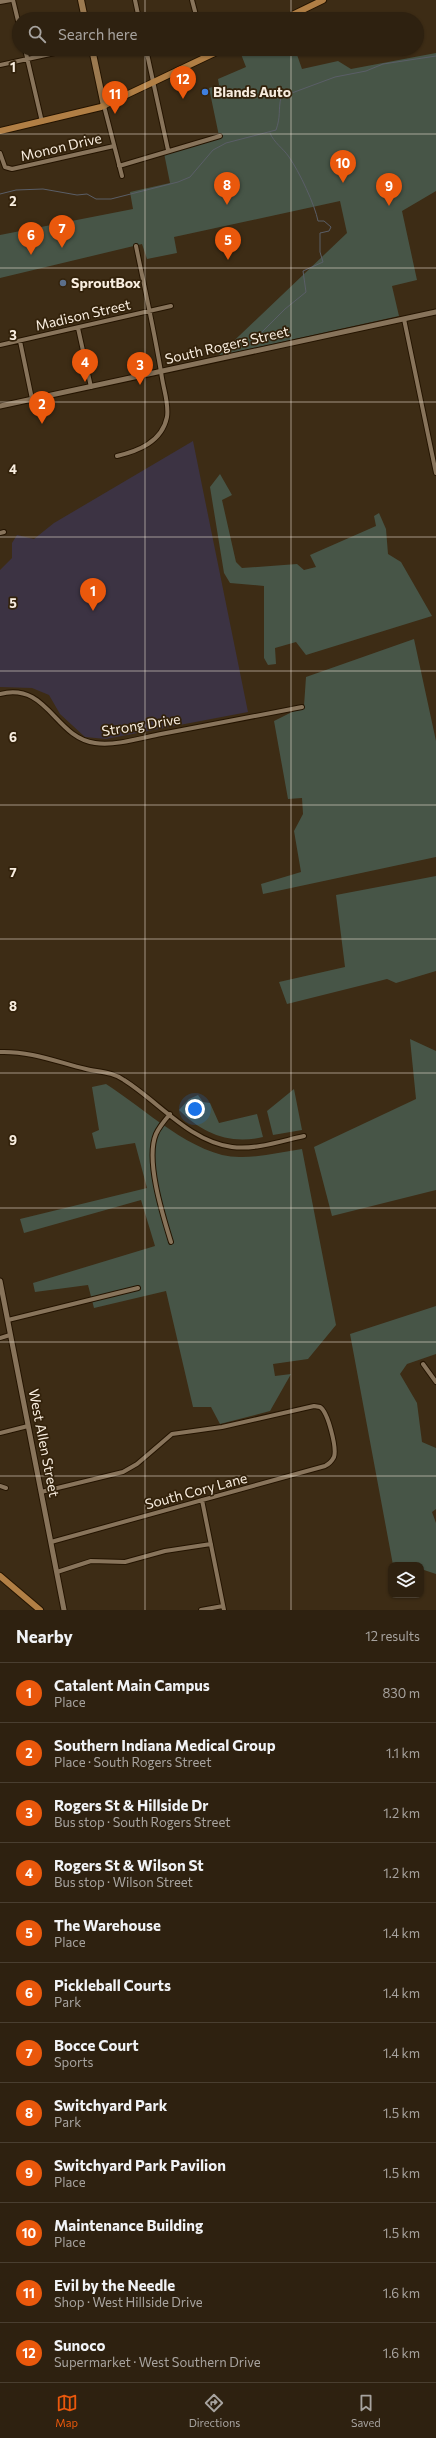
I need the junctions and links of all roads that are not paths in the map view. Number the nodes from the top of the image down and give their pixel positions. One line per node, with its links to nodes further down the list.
1 (12, 0): 6 (street); 7 (street)
2 (81, 0): 8 (main road)
3 (135, 0): 9 (street)
4 (192, 0): 10 (street)
5 (323, 0): 11 (main road)
6 (0, 2)
7 (15, 12)
8 (84, 12)
9 (138, 12)
10 (195, 12)
11 (298, 12)
12 (26, 56): 17 (street)
13 (41, 56): 17 (street)
14 (93, 56): 20 (main road)
15 (147, 56): 19 (street)
16 (207, 57): 19 (main road)
17 (27, 59): 18 (street); 21 (street)
18 (0, 65)
19 (153, 84): 20 (main road); 25 (street)
20 (104, 106): 21 (main road); 24 (street)
21 (42, 122): 22 (main road)
22 (0, 131)
23 (220, 136): 25 (street)
24 (114, 146): 26 (street, Monon Drive); 27 (street)
25 (168, 150): 27 (street)
26 (0, 153)
27 (119, 166): 28 (street)
28 (122, 176)
29 (136, 246): 31 (street)
30 (171, 306): 31 (street, Madison Street)
31 (150, 312): 34 (street, Madison Street); 37 (street)
32 (436, 312): 33 (street, South Rogers Street)
33 (404, 319): 37 (street, South Rogers Street); 42 (street)
34 (78, 328): 35 (street, Madison Street); 38 (street)
35 (20, 341): 36 (street, Madison Street); 39 (street)
36 (0, 345)
37 (161, 372): 38 (street, South Rogers Street); 41 (street)
38 (91, 387): 39 (street, South Rogers Street)
39 (32, 398): 40 (street, South Rogers Street)
40 (0, 406)
41 (117, 456)
42 (436, 473)
43 (0, 694): 44 (street, Strong Drive)
44 (302, 707)
45 (0, 1052): 46 (street)
46 (170, 1114): 47 (street); 48 (street)
47 (304, 1136)
48 (171, 1242)
49 (0, 1281): 51 (street, West Allen Street)
50 (138, 1288): 52 (street)
51 (2, 1298): 52 (street, West Allen Street)
52 (8, 1320): 53 (street, West Allen Street)
53 (10, 1335): 54 (street); 57 (street, West Allen Street)
54 (0, 1338)
55 (423, 1364): 56 (street)
56 (436, 1382)
57 (28, 1426): 58 (street); 61 (street, West Allen Street)
58 (0, 1433)
59 (1, 1484): 60 (street)
60 (6, 1488)
61 (41, 1492): 62 (street, South Cory Lane); 63 (street, West Allen Street)
62 (202, 1500): 63 (street, South Cory Lane); 64 (street)
63 (51, 1542): 65 (street, West Allen Street)
64 (211, 1544): 65 (street); 67 (street)
65 (57, 1572): 69 (street, West Allen Street)
66 (0, 1576): 68 (main road)
67 (223, 1608): 70 (street)
68 (40, 1610)
69 (64, 1610)
70 (201, 1610)

